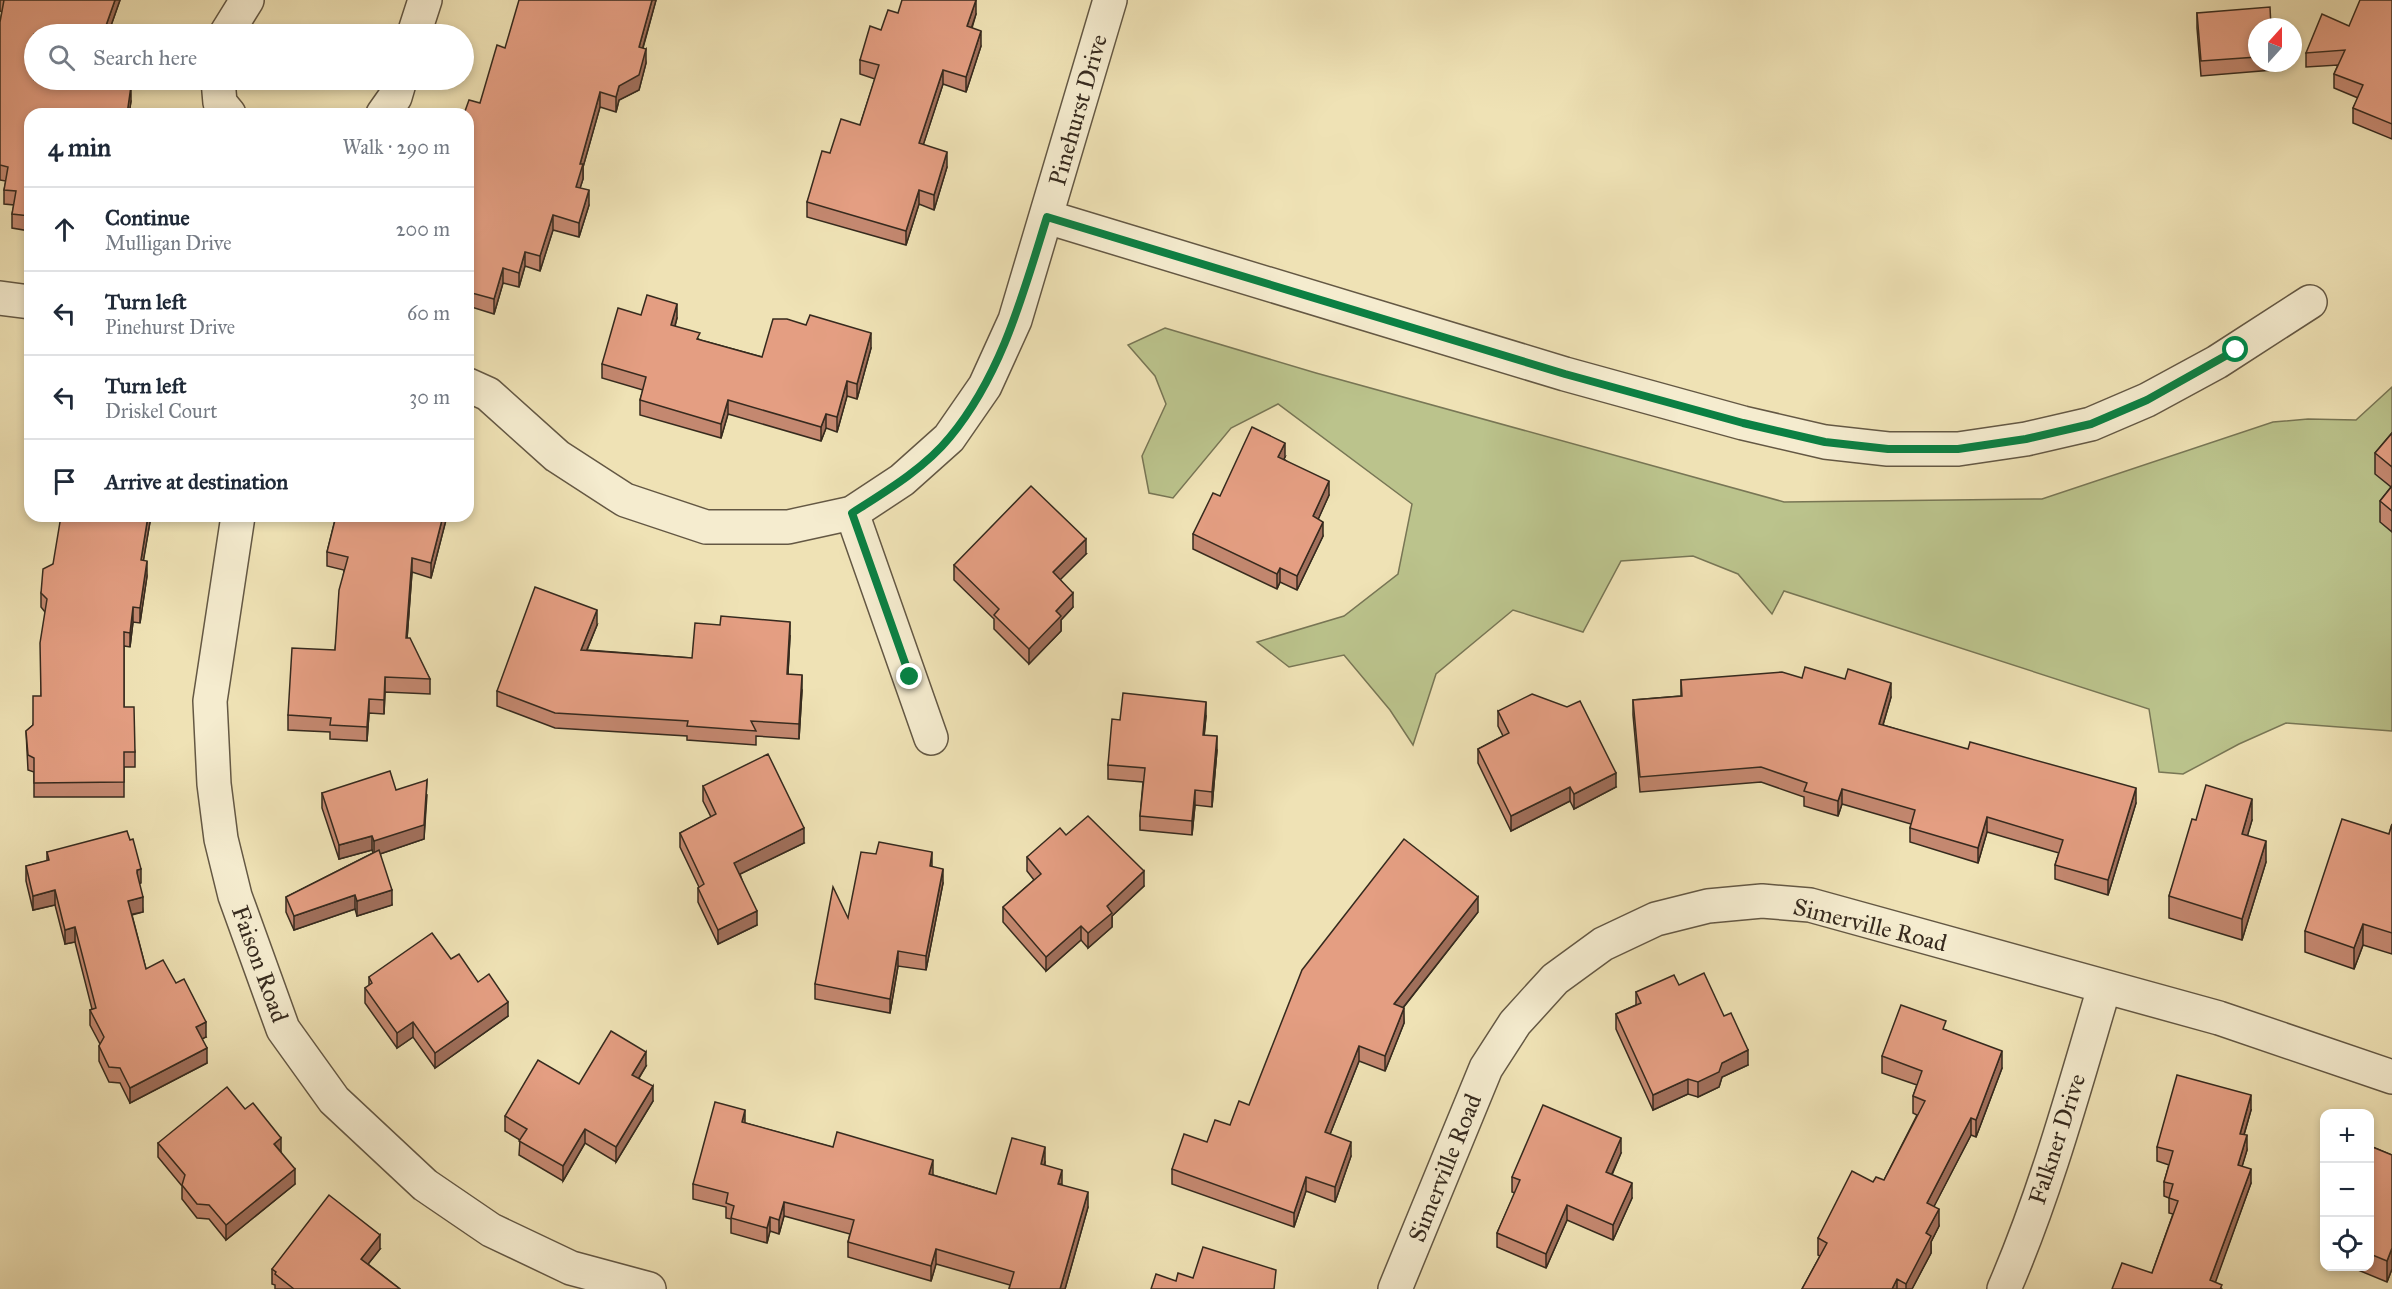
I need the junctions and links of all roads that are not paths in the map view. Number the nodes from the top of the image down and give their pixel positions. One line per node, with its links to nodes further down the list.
1 (247, 0): 4 (street)
2 (425, 0): 5 (street)
3 (1110, 0): 10 (street, Pinehurst Drive)
4 (232, 24)
5 (417, 24)
6 (219, 90): 8 (street)
7 (397, 90): 9 (street)
8 (224, 108)
9 (387, 108)
10 (1047, 217): 13 (street); 15 (street, Pinehurst Drive)
11 (0, 298): 12 (street)
12 (24, 301)
13 (2310, 302)
14 (474, 388): 15 (street, Pinehurst Drive)
15 (852, 513): 17 (street)
16 (237, 522): 20 (street, Faison Road)
17 (931, 738)
18 (2104, 988): 19 (street, Simerville Road); 21 (street, Simerville Road); 22 (street, Falkner Drive)
19 (2392, 1077)
20 (649, 1289)
21 (1395, 1289)
22 (2004, 1289)

